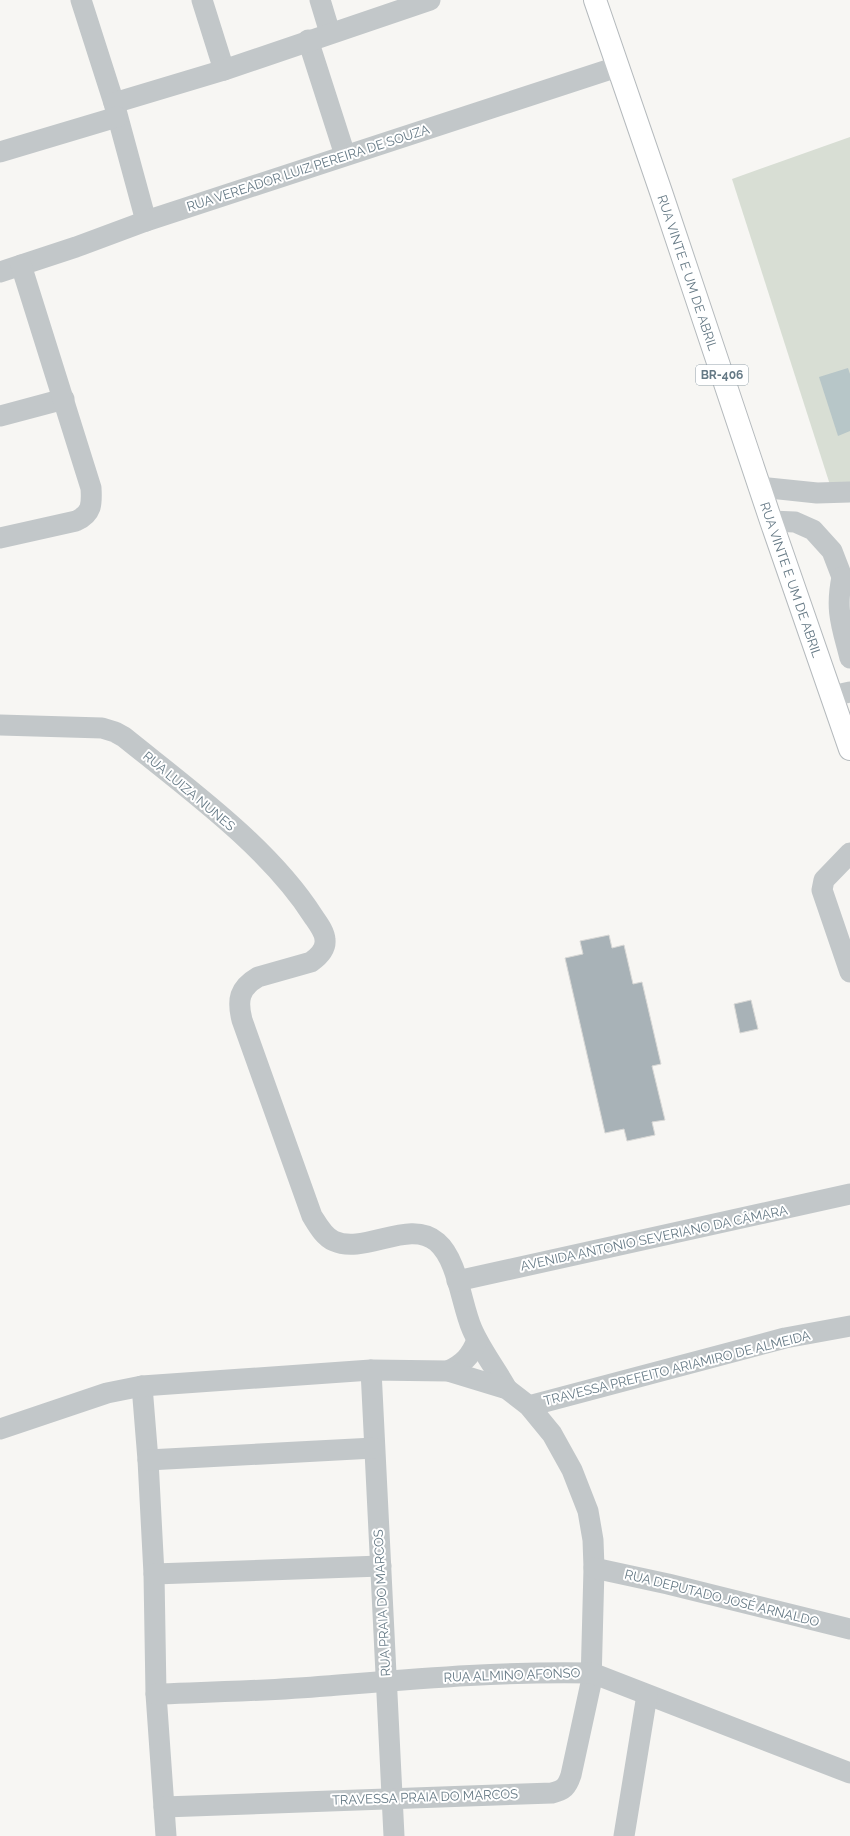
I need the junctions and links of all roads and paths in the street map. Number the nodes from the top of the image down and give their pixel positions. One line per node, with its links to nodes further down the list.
1 (81, 0): 10 (street)
2 (202, 0): 9 (street)
3 (320, 0): 6 (street)
4 (430, 0): 6 (street)
5 (595, 0): 8 (main road, RUA VINTE E UM DE ABRIL / BR-406)
6 (330, 33): 7 (street)
7 (308, 40): 9 (street); 12 (street)
8 (617, 67): 12 (street, RUA VEREADOR LUIZ PEREIRA DE SOUZA); 18 (main road, RUA VINTE E UM DE ABRIL / BR-406)
9 (224, 70): 10 (street)
10 (115, 110): 11 (street); 13 (street)
11 (0, 152)
12 (345, 155): 13 (street, RUA VEREADOR LUIZ PEREIRA DE SOUZA)
13 (146, 221): 14 (street, RUA VEREADOR LUIZ PEREIRA DE SOUZA)
14 (21, 265): 15 (street, RUA VEREADOR LUIZ PEREIRA DE SOUZA); 16 (street)
15 (0, 272)
16 (64, 399): 17 (street); 21 (street)
17 (0, 416)
18 (759, 487): 19 (street); 20 (main road, RUA VINTE E UM DE ABRIL / BR-406)
19 (850, 492)
20 (771, 521): 22 (street); 24 (main road, RUA VINTE E UM DE ABRIL / BR-406)
21 (0, 538)
22 (846, 581): 23 (street)
23 (850, 658)
24 (841, 694): 26 (main road, RUA VINTE E UM DE ABRIL / BR-406)
25 (0, 725): 30 (street, RUA LUIZA NUNES)
26 (850, 749)
27 (850, 853): 28 (street)
28 (850, 972)
29 (850, 1194): 30 (street, AVENIDA ANTONIO SEVERIANO DA CÂMARA)
30 (457, 1281): 32 (street)
31 (850, 1326): 37 (street, TRAVESSA PREFEITO ARIAMIRO DE ALMEIDA)
32 (477, 1340): 34 (street); 36 (street)
33 (371, 1370): 34 (street, TRAVESSA PREFEITO ARIAMIRO DE ALMEIDA); 35 (street, TRAVESSA PREFEITO ARIAMIRO DE ALMEIDA); 39 (street, RUA PRAIA DO MARCOS)
34 (448, 1371): 36 (street, TRAVESSA PREFEITO ARIAMIRO DE ALMEIDA)
35 (142, 1386): 38 (street); 40 (street)
36 (507, 1389): 37 (street, TRAVESSA PREFEITO ARIAMIRO DE ALMEIDA)
37 (529, 1406): 42 (street, TRAVESSA PREFEITO ARIAMIRO DE ALMEIDA)
38 (0, 1429)
39 (374, 1448): 40 (street); 41 (street, RUA PRAIA DO MARCOS)
40 (148, 1460): 43 (street)
41 (380, 1566): 43 (street); 46 (street, RUA PRAIA DO MARCOS)
42 (594, 1568): 44 (street, RUA DEPUTADO JOSÉ ARNALDO); 45 (street, TRAVESSA PREFEITO ARIAMIRO DE ALMEIDA)
43 (154, 1574): 47 (street)
44 (850, 1629)
45 (592, 1673): 46 (street, RUA ALMINO AFONSO); 48 (street, RUA ALMINO AFONSO); 50 (street, TRAVESSA PRAIA DO MARCOS)
46 (386, 1680): 47 (street, RUA ALMINO AFONSO); 50 (street, RUA PRAIA DO MARCOS)
47 (156, 1694): 51 (street)
48 (647, 1695): 49 (street, RUA ALMINO AFONSO); 54 (street)
49 (850, 1773)
50 (392, 1798): 51 (street, TRAVESSA PRAIA DO MARCOS); 53 (street, RUA PRAIA DO MARCOS)
51 (164, 1806): 52 (street)
52 (166, 1836)
53 (394, 1836)
54 (624, 1836)

